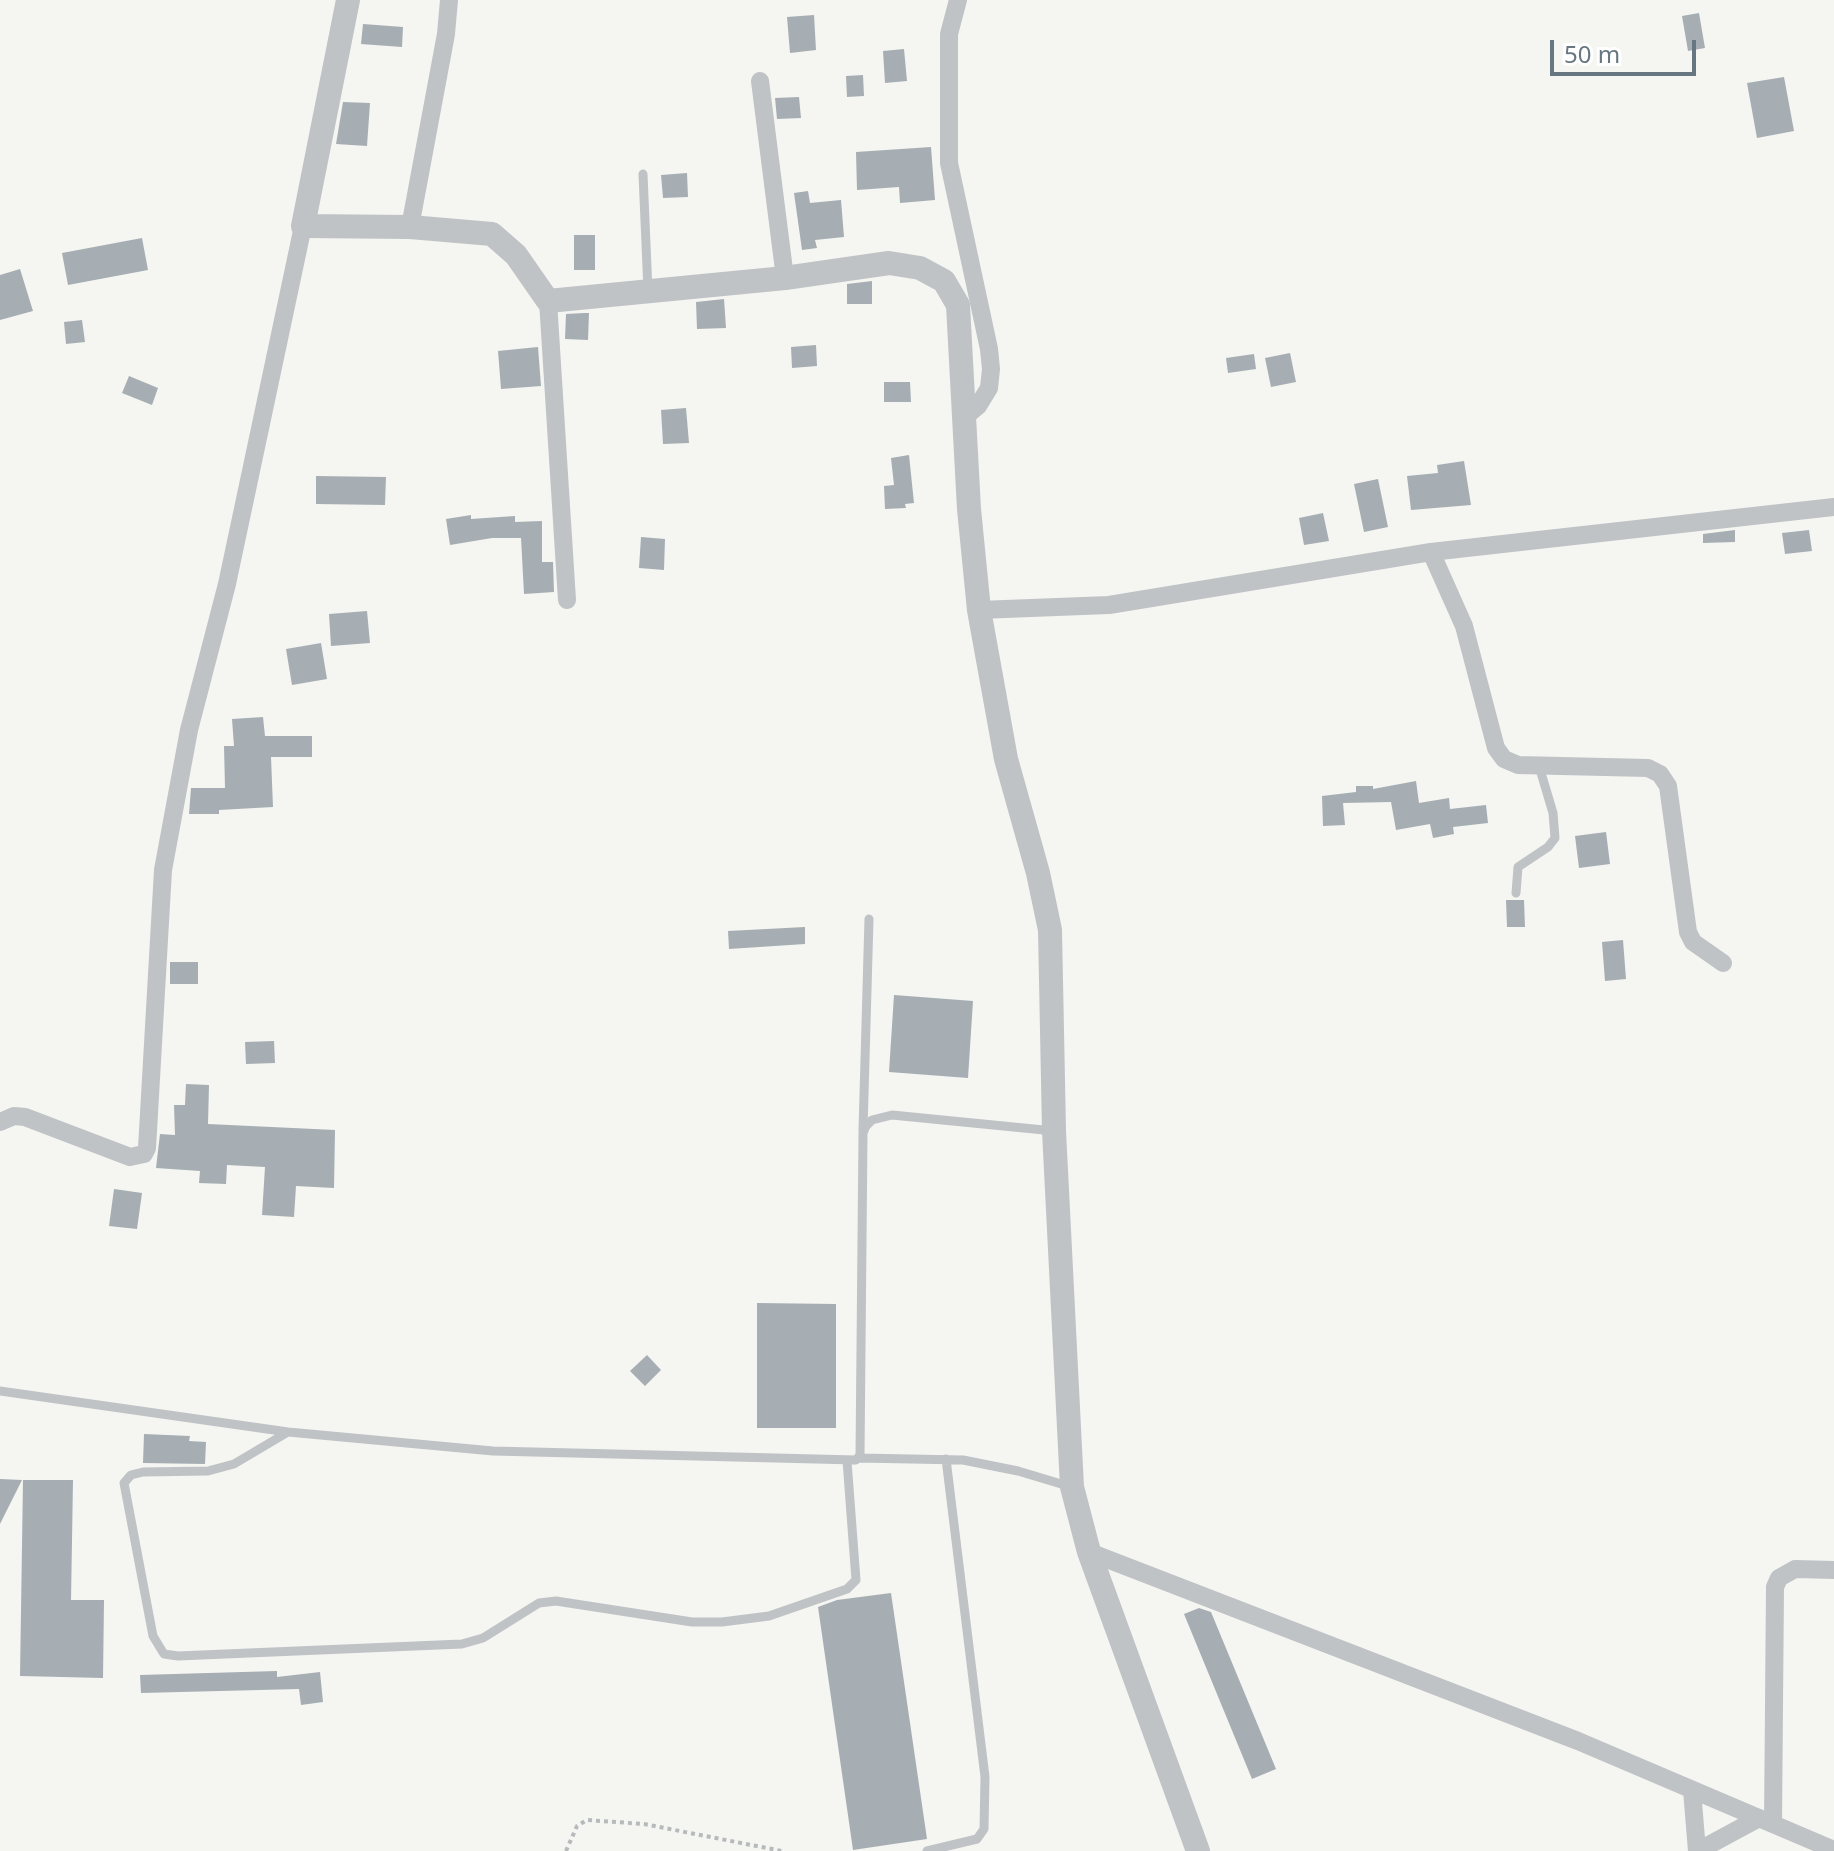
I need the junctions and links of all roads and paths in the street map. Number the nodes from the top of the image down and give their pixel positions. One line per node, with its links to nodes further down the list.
1 (348, 0): 6 (street)
2 (449, 0): 7 (street)
3 (958, 0): 11 (street)
4 (760, 81): 8 (street)
5 (643, 174): 9 (lane)
6 (303, 226): 7 (street); 20 (street)
7 (410, 227): 10 (street)
8 (785, 278): 9 (street); 11 (street)
9 (648, 291): 10 (street)
10 (548, 301): 14 (street)
11 (965, 417): 15 (street)
12 (1834, 507): 13 (street)
13 (1431, 552): 15 (street); 16 (street)
14 (567, 600)
15 (979, 610): 21 (street)
16 (1539, 766): 17 (lane); 19 (street)
17 (1516, 893)
18 (869, 919): 22 (lane)
19 (1723, 963)
20 (0, 1122)
21 (1054, 1131): 22 (lane); 28 (street)
22 (863, 1133): 25 (lane)
23 (0, 1391): 24 (lane)
24 (288, 1432): 27 (lane); 27 (lane)
25 (859, 1458): 26 (lane); 27 (lane)
26 (946, 1459): 28 (lane); 36 (lane)
27 (847, 1461)
28 (1072, 1487): 29 (street)
29 (1089, 1552): 31 (street); 37 (street)
30 (1834, 1570): 32 (street)
31 (1692, 1790): 32 (street); 38 (street)
32 (1766, 1821): 33 (street); 38 (street)
33 (1834, 1850)
34 (566, 1851): 35 (path)
35 (782, 1851)
36 (927, 1851)
37 (1198, 1851)
38 (1698, 1851)

